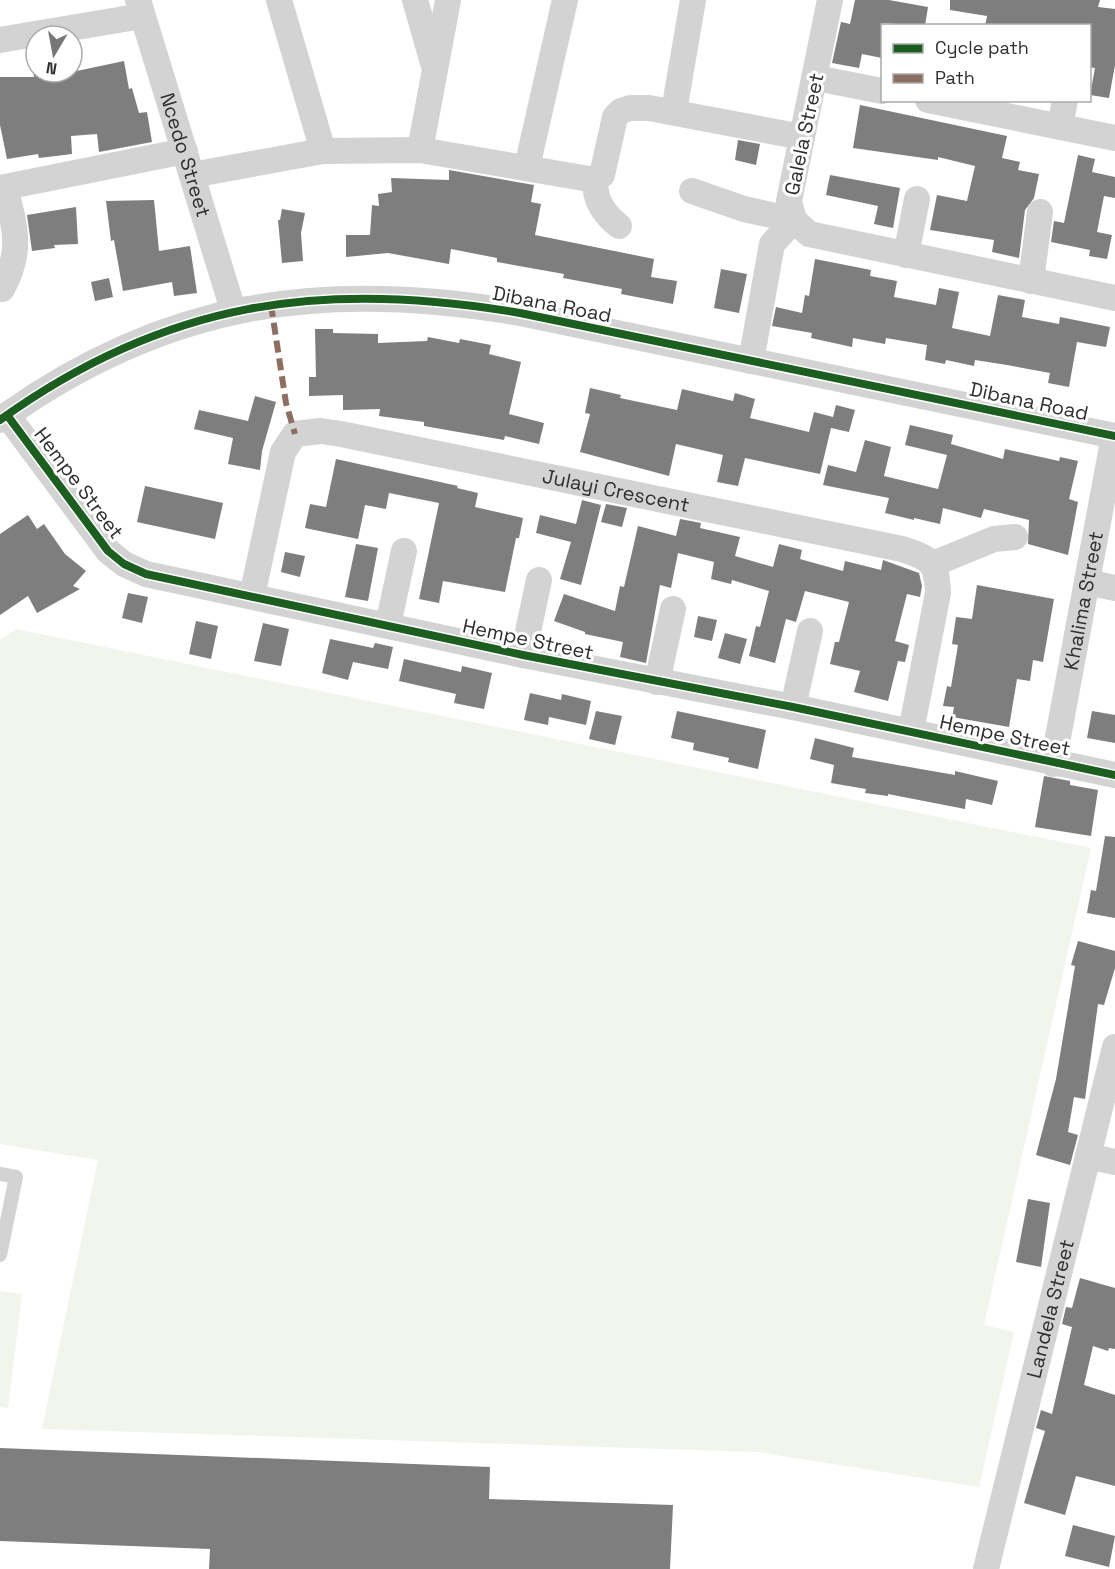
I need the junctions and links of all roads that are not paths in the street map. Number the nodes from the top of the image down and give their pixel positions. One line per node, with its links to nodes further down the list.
1 (279, 0): 19 (street)
2 (415, 0): 9 (street)
3 (448, 0): 9 (street)
4 (566, 0): 21 (street)
5 (693, 0): 14 (street)
6 (831, 0): 10 (street, Galela Street)
7 (140, 8): 8 (street); 20 (street, Ncedo Street)
8 (0, 40)
9 (435, 69): 18 (street)
10 (816, 78): 11 (street); 16 (street, Galela Street)
11 (881, 91)
12 (941, 102): 15 (street)
13 (1065, 102): 15 (street)
14 (674, 111): 16 (street); 22 (street)
15 (1060, 127): 17 (street)
16 (802, 137): 27 (street, Galela Street)
17 (1115, 138)
18 (420, 150): 19 (street); 21 (street)
19 (323, 151): 20 (street)
20 (188, 163): 23 (street); 33 (street, Ncedo Street)
21 (527, 167): 22 (street)
22 (595, 180): 28 (street)
23 (3, 187): 31 (street)
24 (692, 191): 27 (street)
25 (917, 199): 29 (street)
26 (1040, 212): 30 (street)
27 (794, 220): 29 (street, Galela Street); 34 (street)
28 (619, 226)
29 (906, 255): 30 (street, Galela Street)
30 (1031, 281): 32 (street, Galela Street)
31 (2, 289)
32 (1115, 298)
33 (234, 310): 34 (street, Dibana Road); 35 (street, Dibana Road)
34 (752, 361): 36 (street, Dibana Road)
35 (3, 417): 43 (street, Hempe Street)
36 (1115, 436): 41 (street, Khalima Street)
37 (1015, 537): 39 (street)
38 (404, 551): 45 (street)
39 (933, 564): 43 (street, Julayi Crescent); 50 (street)
40 (539, 579): 47 (street, Hempe Street)
41 (1087, 582): 42 (street); 51 (street, Khalima Street)
42 (1115, 588)
43 (252, 596): 45 (street, Hempe Street)
44 (673, 609): 48 (street)
45 (388, 625): 47 (street, Hempe Street)
46 (810, 631): 49 (street)
47 (524, 655): 48 (street, Hempe Street)
48 (657, 682): 49 (street, Hempe Street)
49 (793, 707): 50 (street, Hempe Street)
50 (911, 731): 51 (street, Hempe Street)
51 (1053, 764): 52 (street, Hempe Street)
52 (1115, 775)
53 (1115, 1047): 54 (street, Landela Street)
54 (1088, 1156): 55 (street); 58 (street, Landela Street)
55 (1115, 1162)
56 (0, 1174): 57 (lane)
57 (0, 1255)
58 (986, 1569)

